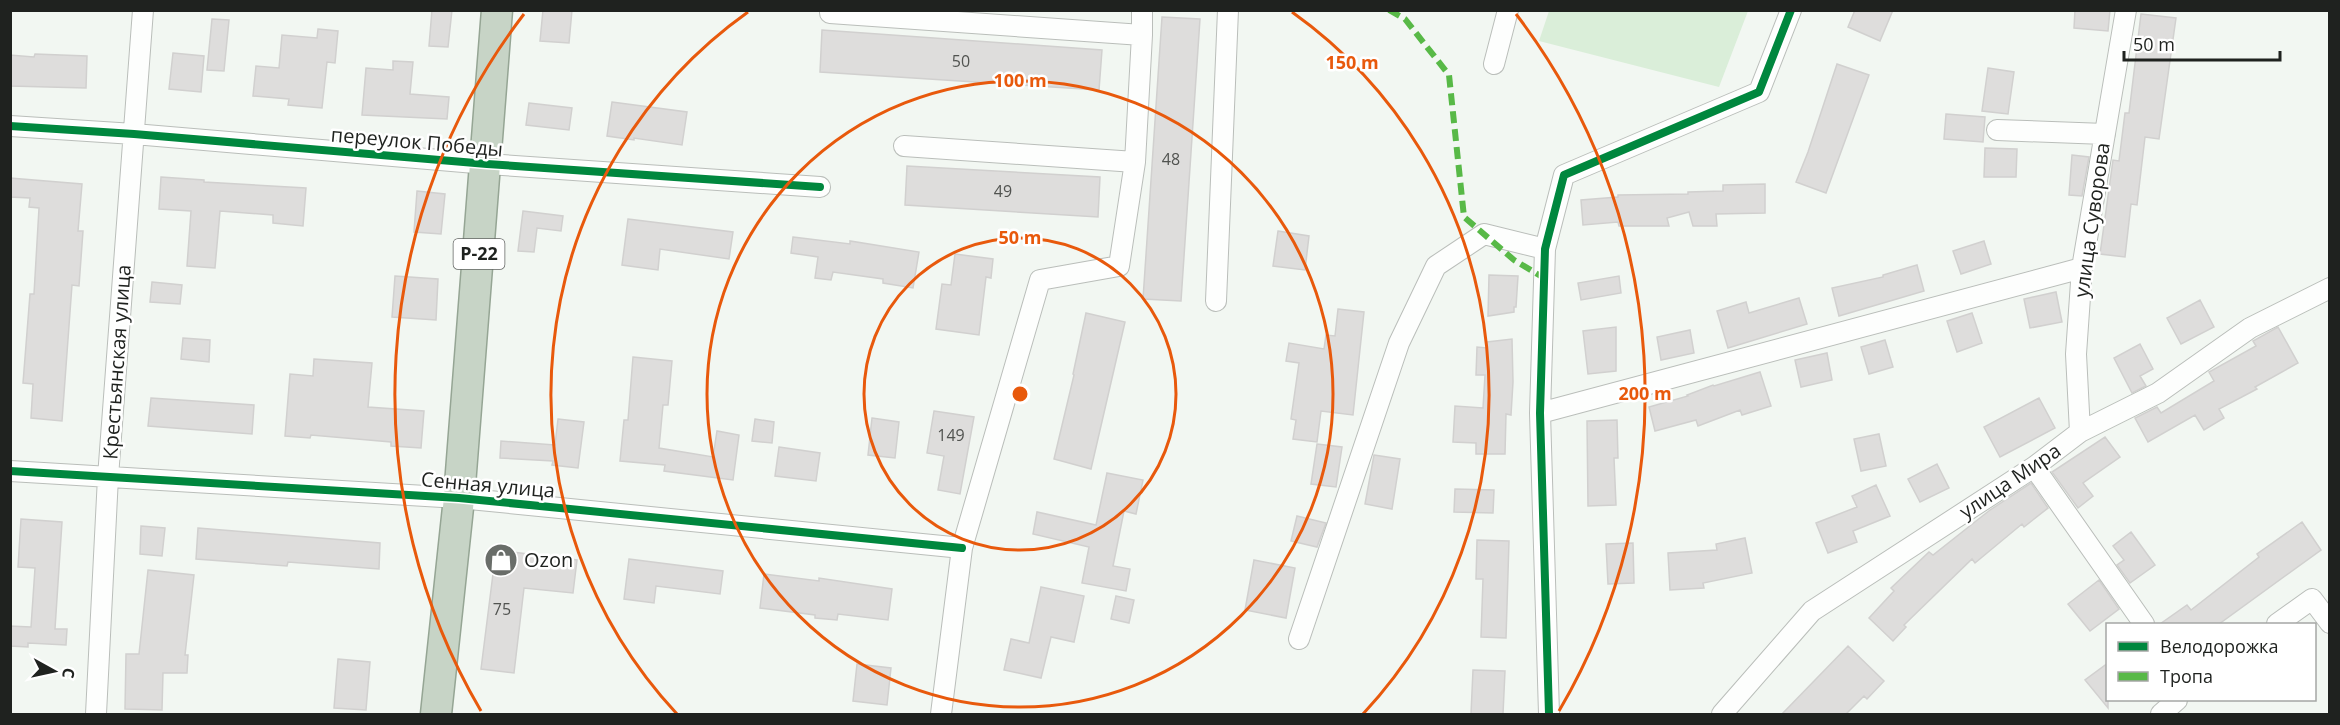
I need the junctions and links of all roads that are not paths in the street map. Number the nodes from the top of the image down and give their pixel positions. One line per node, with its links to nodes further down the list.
1 (143, 10): 13 (street, Крестьянская улица)
2 (498, 10): 17 (highway, Р-22)
3 (830, 10): 9 (street)
4 (1142, 10): 9 (street)
5 (1228, 10): 22 (street)
6 (1508, 10): 10 (street)
7 (1791, 10): 19 (street)
8 (2126, 10): 14 (street, улица Суворова)
9 (1142, 35): 16 (street)
10 (1494, 64)
11 (10, 126): 13 (street, переулок Победы)
12 (1997, 130): 14 (street)
13 (134, 134): 17 (street, переулок Победы); 27 (street, Крестьянская улица)
14 (2105, 134): 20 (street, улица Суворова)
15 (904, 146): 16 (street)
16 (1136, 162): 29 (street)
17 (487, 165): 18 (street, переулок Победы); 28 (highway, Р-22)
18 (820, 187)
19 (1545, 249): 23 (street); 33 (street)
20 (2082, 268): 23 (street); 24 (street, улица Суворова)
21 (2330, 288): 24 (street, улица Мира)
22 (1216, 301)
23 (1540, 413): 38 (street)
24 (2080, 432): 25 (street, улица Мира)
25 (2034, 467): 30 (street); 39 (street, улица Мира)
26 (10, 471): 27 (street, Сенная улица)
27 (108, 477): 28 (street, Сенная улица); 35 (street, Крестьянская улица)
28 (459, 498): 29 (street, Сенная улица); 36 (highway, Р-22)
29 (962, 548): 37 (street)
30 (2143, 623)
31 (2278, 623): 32 (street)
32 (2330, 623)
33 (1299, 639)
34 (2175, 701): 40 (street)
35 (96, 714)
36 (436, 714)
37 (941, 714)
38 (1549, 714)
39 (1722, 714)
40 (2161, 714)

